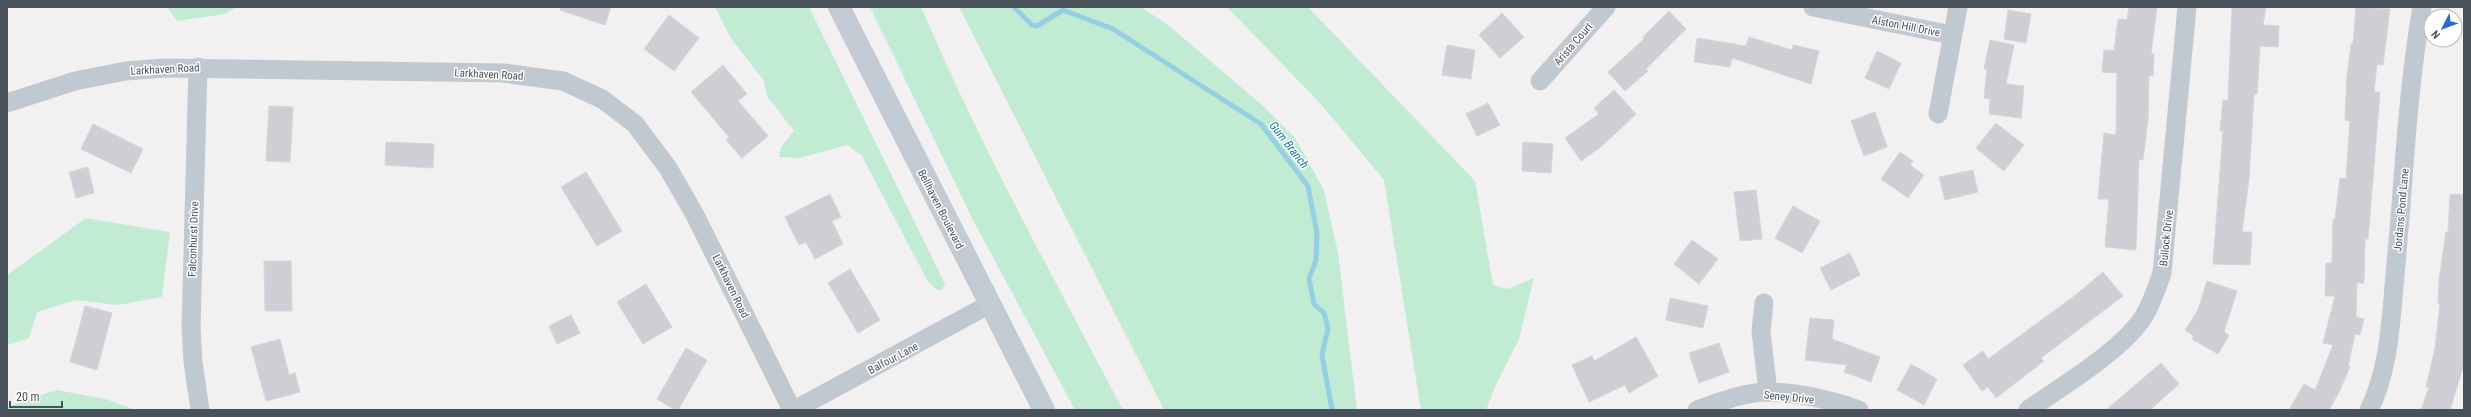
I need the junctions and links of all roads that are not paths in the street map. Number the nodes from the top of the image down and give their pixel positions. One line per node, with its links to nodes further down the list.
1 (839, 7): 13 (main road, Bellhaven Boulevard)
2 (1606, 7): 9 (street, Arista Court)
3 (1814, 7): 7 (street, Alston Hill Drive)
4 (1958, 7): 7 (street)
5 (2188, 7): 20 (street, Bullock Drive)
6 (2422, 7): 21 (street, Jordans Pond Lane)
7 (1952, 35): 11 (street)
8 (198, 67): 10 (street, Larkhaven Road); 15 (street, Falconhurst Drive); 16 (street, Larkhaven Road)
9 (1540, 81)
10 (7, 103)
11 (1938, 114)
12 (1764, 303): 14 (street)
13 (990, 304): 16 (street, Balfour Lane); 17 (main road, Bellhaven Boulevard)
14 (1768, 392): 18 (street, Seney Drive); 19 (street, Seney Drive)
15 (200, 410)
16 (793, 410)
17 (1044, 410)
18 (1697, 410)
19 (1858, 410)
20 (2028, 410)
21 (2370, 410)

